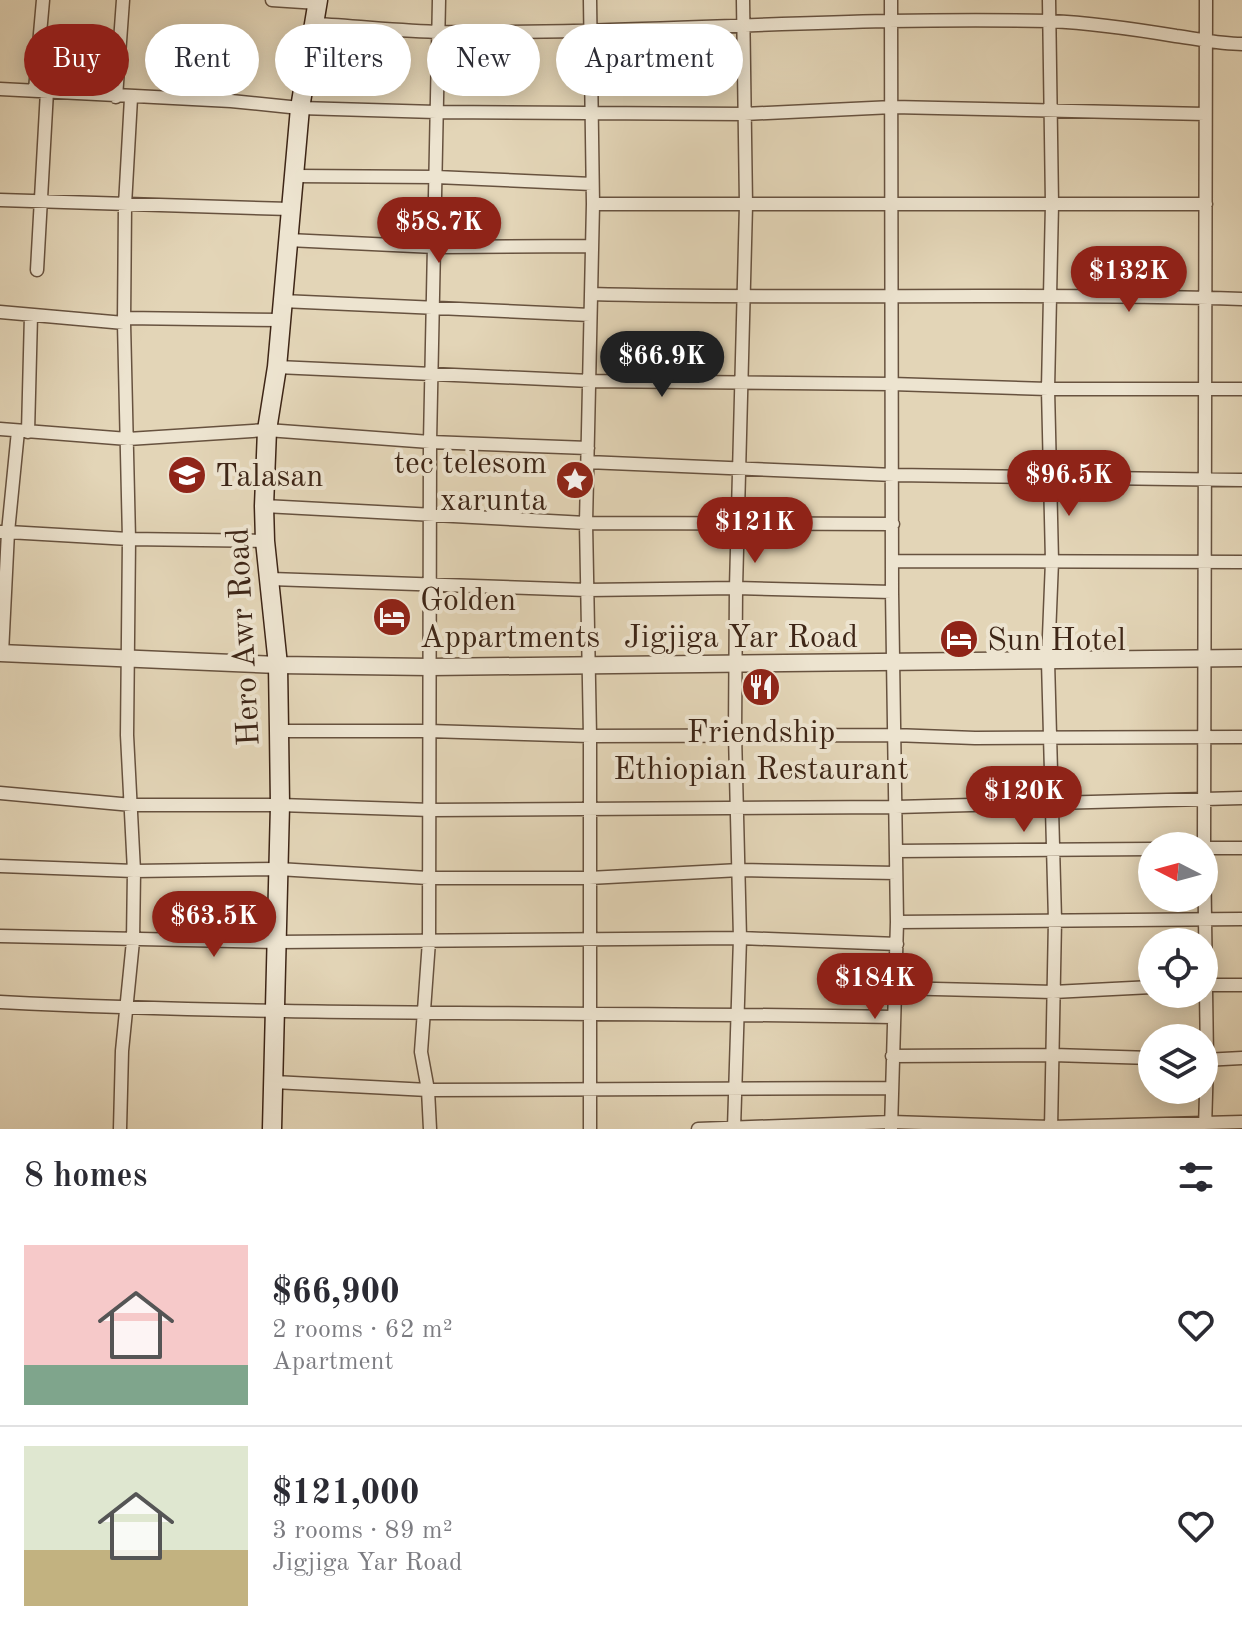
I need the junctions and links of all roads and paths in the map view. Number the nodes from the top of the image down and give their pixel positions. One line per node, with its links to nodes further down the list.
1 (43, 0): 13 (street)
2 (123, 0): 28 (street)
3 (272, 0): 10 (street)
4 (439, 0): 15 (street)
5 (590, 0): 16 (street)
6 (743, 0): 17 (street)
7 (891, 0): 11 (street)
8 (1049, 0): 12 (street)
9 (1206, 0): 18 (street)
10 (318, 1): 14 (main road, Hero Awr Road)
11 (892, 21): 12 (street); 17 (street); 30 (street)
12 (1049, 21): 18 (street); 33 (street)
13 (42, 24)
14 (315, 24)
15 (439, 24)
16 (590, 24)
17 (742, 24)
18 (1207, 40): 19 (street); 35 (street)
19 (1242, 44)
20 (743, 69): 34 (street)
21 (0, 89): 22 (street)
22 (24, 90)
23 (41, 96): 41 (street)
24 (105, 96): 28 (street)
25 (302, 96): 31 (main road, Hero Awr Road)
26 (437, 96): 32 (street)
27 (592, 96): 36 (street)
28 (116, 97): 29 (street)
29 (131, 98): 31 (street); 46 (street)
30 (893, 107): 33 (street); 34 (street); 42 (street)
31 (300, 108): 32 (street); 37 (main road, Hero Awr Road)
32 (436, 112): 36 (street); 38 (street)
33 (1049, 112): 35 (street); 44 (street)
34 (744, 114): 36 (street); 47 (street)
35 (1205, 114): 45 (street)
36 (592, 115): 39 (street)
37 (295, 176): 38 (street); 48 (main road, Hero Awr Road)
38 (436, 177): 39 (street); 51 (street)
39 (592, 184): 43 (street)
40 (0, 200): 41 (street)
41 (39, 200): 46 (street); 52 (street)
42 (893, 203): 44 (street); 47 (street); 55 (street)
43 (593, 204): 47 (street); 50 (street)
44 (1052, 204): 45 (street); 54 (street)
45 (1206, 204): 57 (street)
46 (125, 205): 48 (street); 64 (street)
47 (746, 205): 56 (street)
48 (290, 209): 49 (main road, Hero Awr Road)
49 (288, 240): 51 (street); 60 (main road, Hero Awr Road)
50 (592, 246): 51 (street); 53 (street)
51 (435, 247): 59 (street)
52 (37, 270)
53 (591, 294): 56 (street); 63 (street)
54 (1052, 295): 55 (street); 57 (street); 70 (street)
55 (891, 296): 56 (street); 69 (street)
56 (743, 298): 68 (street)
57 (1207, 298): 58 (street); 72 (street)
58 (1242, 299)
59 (435, 308): 60 (street); 63 (street); 66 (street)
60 (281, 310): 64 (street); 65 (main road, Hero Awr Road)
61 (0, 312): 62 (street)
62 (31, 315): 64 (street); 75 (street)
63 (590, 315): 67 (street)
64 (124, 320): 76 (street)
65 (277, 367): 66 (street); 74 (main road, Hero Awr Road)
66 (433, 375): 67 (street); 77 (street)
67 (590, 381): 68 (street); 78 (street)
68 (740, 381): 69 (street); 80 (street)
69 (892, 384): 70 (street); 81 (street)
70 (1048, 389): 72 (street); 82 (street)
71 (1242, 389): 72 (street)
72 (1207, 390): 84 (street)
73 (0, 429): 75 (street)
74 (267, 430): 76 (street); 77 (street); 85 (main road, Hero Awr Road)
75 (23, 431): 76 (street); 90 (street)
76 (128, 439): 91 (street)
77 (430, 442): 78 (street); 86 (street)
78 (588, 448): 79 (street)
79 (587, 462): 80 (street); 87 (street)
80 (738, 468): 81 (street); 89 (street)
81 (894, 475): 82 (street); 88 (street)
82 (1051, 476): 84 (street); 94 (street)
83 (1242, 480): 84 (street)
84 (1206, 481): 95 (street)
85 (264, 506): 86 (street); 92 (main road, Hero Awr Road)
86 (431, 517): 87 (street); 98 (street)
87 (586, 523): 89 (street); 100 (street)
88 (893, 524): 89 (street); 93 (street)
89 (738, 525): 99 (street)
90 (4, 532): 91 (street); 102 (street)
91 (129, 539): 92 (street); 105 (street)
92 (265, 541): 97 (main road, Hero Awr Road)
93 (893, 561): 94 (street); 101 (street)
94 (1052, 561): 95 (street); 106 (street)
95 (1204, 561): 96 (street); 103 (street)
96 (1242, 562)
97 (271, 579): 98 (street); 109 (main road, Hero Awr Road)
98 (430, 586): 100 (street); 111 (street)
99 (736, 588): 100 (street); 101 (street); 108 (street)
100 (587, 590): 110 (street)
101 (892, 592): 107 (street)
102 (1, 653): 105 (street, Jigjiga Yar Road)
103 (1203, 658): 104 (street, Jigjiga Yar Road); 106 (street, Jigjiga Yar Road); 119 (street)
104 (1242, 658)
105 (126, 659): 109 (street, Jigjiga Yar Road); 124 (street)
106 (1048, 661): 107 (street, Jigjiga Yar Road); 117 (street)
107 (894, 663): 108 (street, Jigjiga Yar Road); 115 (street)
108 (737, 664): 110 (street, Jigjiga Yar Road); 114 (street)
109 (278, 665): 111 (street, Jigjiga Yar Road); 112 (main road, Hero Awr Road)
110 (589, 665): 111 (street, Jigjiga Yar Road); 116 (street)
111 (430, 667): 113 (street)
112 (279, 731): 113 (street); 125 (main road, Hero Awr Road)
113 (429, 731): 116 (street); 129 (street)
114 (735, 734): 115 (street); 116 (street); 128 (street)
115 (893, 735): 117 (street); 126 (street)
116 (590, 736): 127 (street)
117 (1050, 737): 119 (street); 123 (street)
118 (1242, 737): 119 (street)
119 (1202, 738): 122 (street)
120 (0, 793): 124 (street)
121 (1242, 798): 122 (street)
122 (1203, 799): 123 (street); 130 (street)
123 (1052, 804): 126 (street); 135 (street)
124 (132, 805): 125 (street); 139 (street)
125 (280, 805): 129 (street); 137 (main road, Hero Awr Road)
126 (896, 807): 128 (street); 134 (street)
127 (590, 808): 128 (street); 129 (street); 142 (street)
128 (737, 808): 138 (street)
129 (431, 810): 141 (street)
130 (1204, 832)
131 (1218, 847): 132 (street)
132 (1242, 848)
133 (1138, 849): 135 (street)
134 (896, 851): 135 (street); 140 (street)
135 (1053, 852): 146 (street)
136 (0, 866): 139 (street)
137 (278, 869): 139 (street); 141 (street); 154 (main road, Hero Awr Road)
138 (740, 870): 140 (street); 142 (street); 150 (street)
139 (134, 871): 152 (street)
140 (896, 873): 147 (street)
141 (428, 878): 142 (street); 153 (street)
142 (589, 878): 151 (street)
143 (1205, 912): 144 (street)
144 (1205, 919): 145 (street); 146 (street); 148 (street)
145 (1242, 919)
146 (1055, 920): 147 (street); 160 (street)
147 (897, 922): 155 (street)
148 (1205, 928)
149 (0, 936): 152 (street)
150 (740, 938): 151 (street); 155 (street); 166 (street)
151 (589, 939): 153 (street); 165 (street)
152 (133, 941): 154 (street); 162 (street)
153 (429, 941): 154 (street); 163 (street)
154 (277, 942): 164 (main road, Hero Awr Road)
155 (897, 944): 158 (street)
156 (1218, 985): 157 (street)
157 (1242, 985)
158 (894, 988): 160 (street); 167 (street)
159 (1138, 988): 160 (street)
160 (1053, 992): 168 (street)
161 (0, 1002): 162 (street)
162 (127, 1008): 164 (street); 184 (street)
163 (425, 1011): 164 (street); 165 (street); 176 (street)
164 (276, 1012): 173 (main road, Hero Awr Road)
165 (591, 1014): 166 (street); 177 (street)
166 (738, 1014): 167 (street); 175 (street)
167 (893, 1017): 169 (street)
168 (1053, 1055): 169 (street); 170 (street); 183 (street)
169 (892, 1056): 174 (street)
170 (1138, 1058)
171 (1242, 1058): 172 (street)
172 (1218, 1059)
173 (274, 1082): 176 (street); 185 (main road, Hero Awr Road)
174 (890, 1088): 175 (street); 180 (street)
175 (736, 1089): 177 (street); 182 (street)
176 (428, 1090): 177 (street); 186 (street)
177 (591, 1090): 187 (street)
178 (1205, 1104): 181 (street)
179 (1242, 1122): 181 (street)
180 (891, 1126): 182 (street); 183 (street)
181 (1205, 1126): 183 (street)
182 (734, 1128): 188 (street)
183 (1051, 1128)
184 (120, 1129)
185 (272, 1129)
186 (430, 1129)
187 (590, 1129)
188 (698, 1129)

